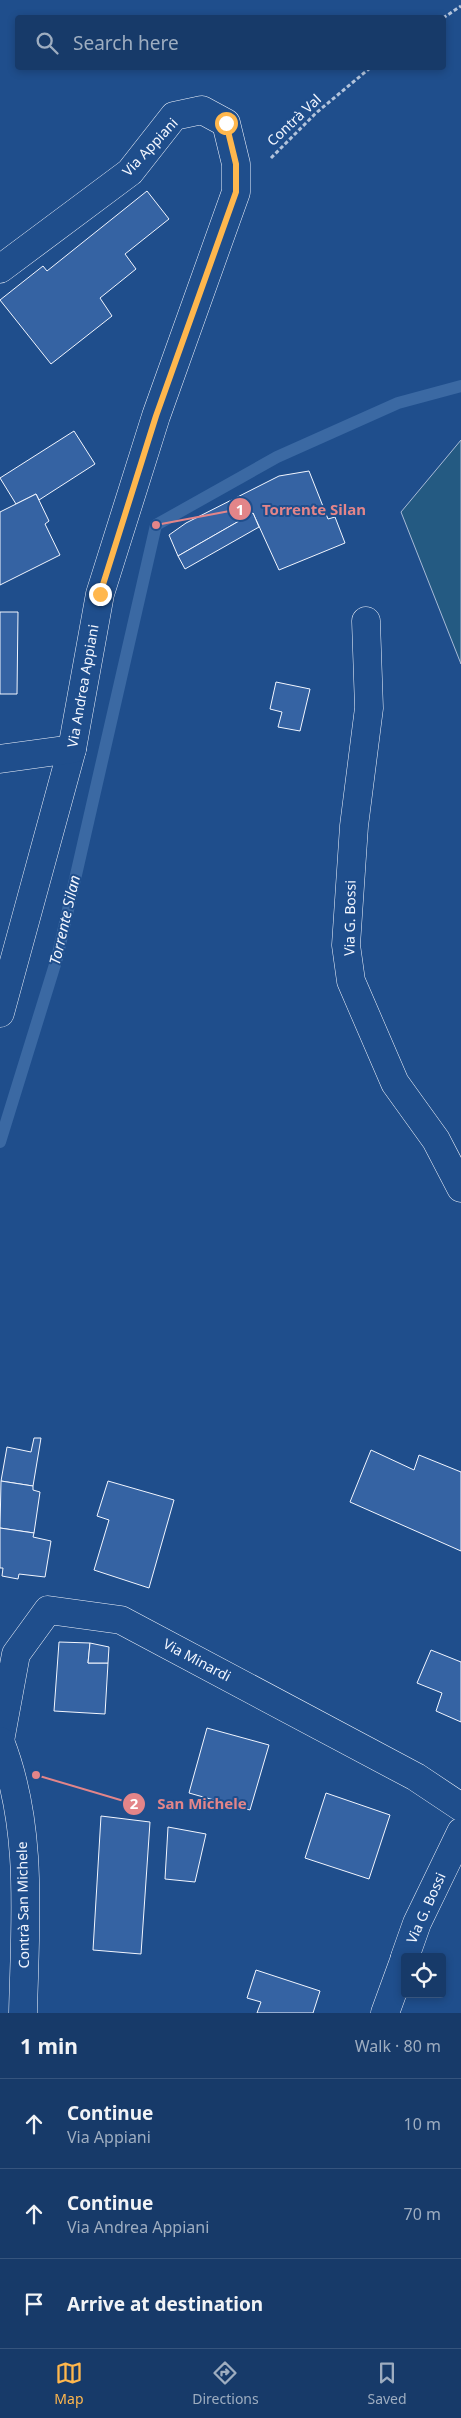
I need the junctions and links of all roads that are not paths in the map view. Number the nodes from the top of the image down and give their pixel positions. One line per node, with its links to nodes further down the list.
1 (236, 192): 2 (street, Via Appiani); 4 (street, Via Andrea Appiani)
2 (0, 269)
3 (366, 621): 7 (street, Via G. Bossi)
4 (72, 749): 5 (street); 6 (street, Via Andrea Appiani)
5 (0, 760)
6 (0, 1013)
7 (461, 1188)
8 (0, 1741): 9 (street, Via Minardi); 13 (street, Contrà San Michele)
9 (461, 1807)
10 (461, 1832): 11 (street, Via G. Bossi)
11 (406, 1953)
12 (401, 1969): 14 (street, Via G. Bossi)
13 (23, 2013)
14 (386, 2013)

